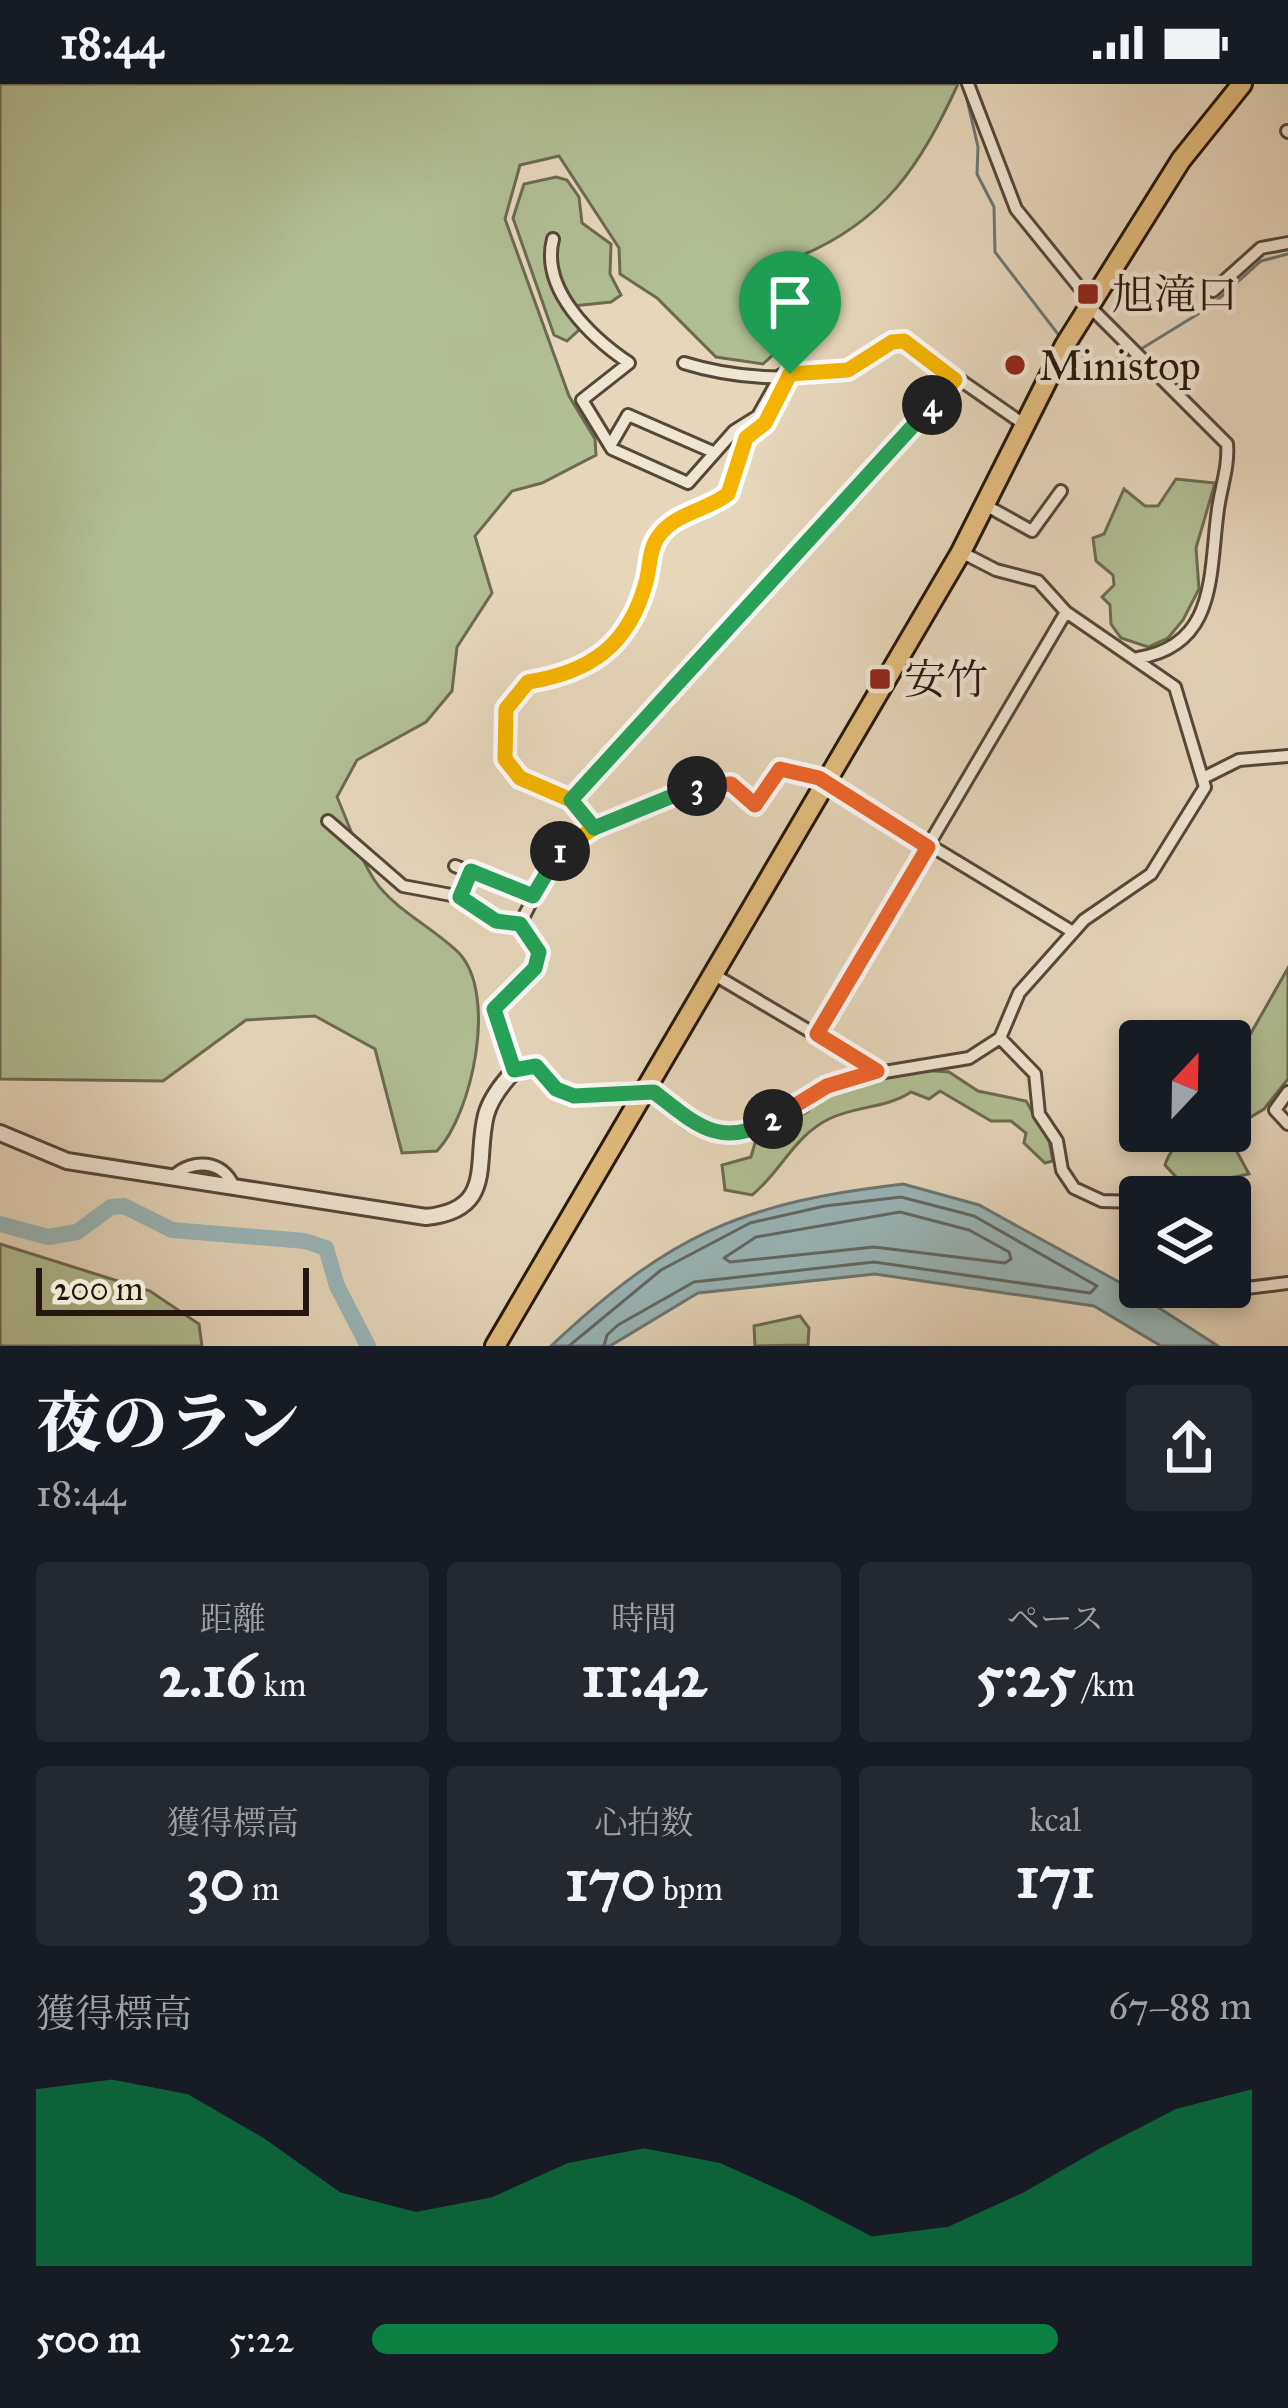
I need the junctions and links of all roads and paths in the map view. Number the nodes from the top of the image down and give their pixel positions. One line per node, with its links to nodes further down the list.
1 (968, 84): 6 (street)
2 (1242, 84): 6 (highway)
3 (553, 239): 11 (street)
4 (1288, 243): 5 (street)
5 (1213, 290)
6 (1090, 304): 10 (highway); 17 (street)
7 (684, 362): 8 (street)
8 (786, 374): 9 (street); 12 (street); 21 (street)
9 (955, 380): 10 (street); 21 (street)
10 (1025, 425): 14 (highway)
11 (610, 446): 12 (street); 12 (street)
12 (713, 452)
13 (1061, 490): 14 (street)
14 (987, 506): 15 (highway)
15 (961, 552): 16 (street); 20 (highway)
16 (1066, 612): 17 (street); 24 (street)
17 (1135, 658): 19 (street)
18 (1288, 755): 19 (street)
19 (1205, 777): 30 (street)
20 (825, 783): 23 (street); 24 (street); 31 (highway)
21 (571, 800): 23 (street)
22 (328, 821): 28 (street)
23 (594, 828): 27 (street)
24 (928, 847): 30 (street); 32 (street)
25 (454, 866): 26 (street)
26 (471, 871): 27 (street); 28 (street)
27 (533, 896): 29 (street)
28 (460, 897): 29 (street)
29 (520, 924): 34 (street)
30 (1072, 932): 33 (street)
31 (713, 974): 32 (street); 36 (highway)
32 (817, 1034): 35 (street)
33 (1000, 1038): 35 (street); 40 (street)
34 (514, 1070): 36 (street); 39 (street)
35 (877, 1071): 36 (street)
36 (646, 1090): 43 (highway)
37 (1288, 1092): 38 (street)
38 (1288, 1124)
39 (0, 1132)
40 (1119, 1201)
41 (1288, 1283): 42 (street)
42 (1251, 1287)
43 (495, 1346)

